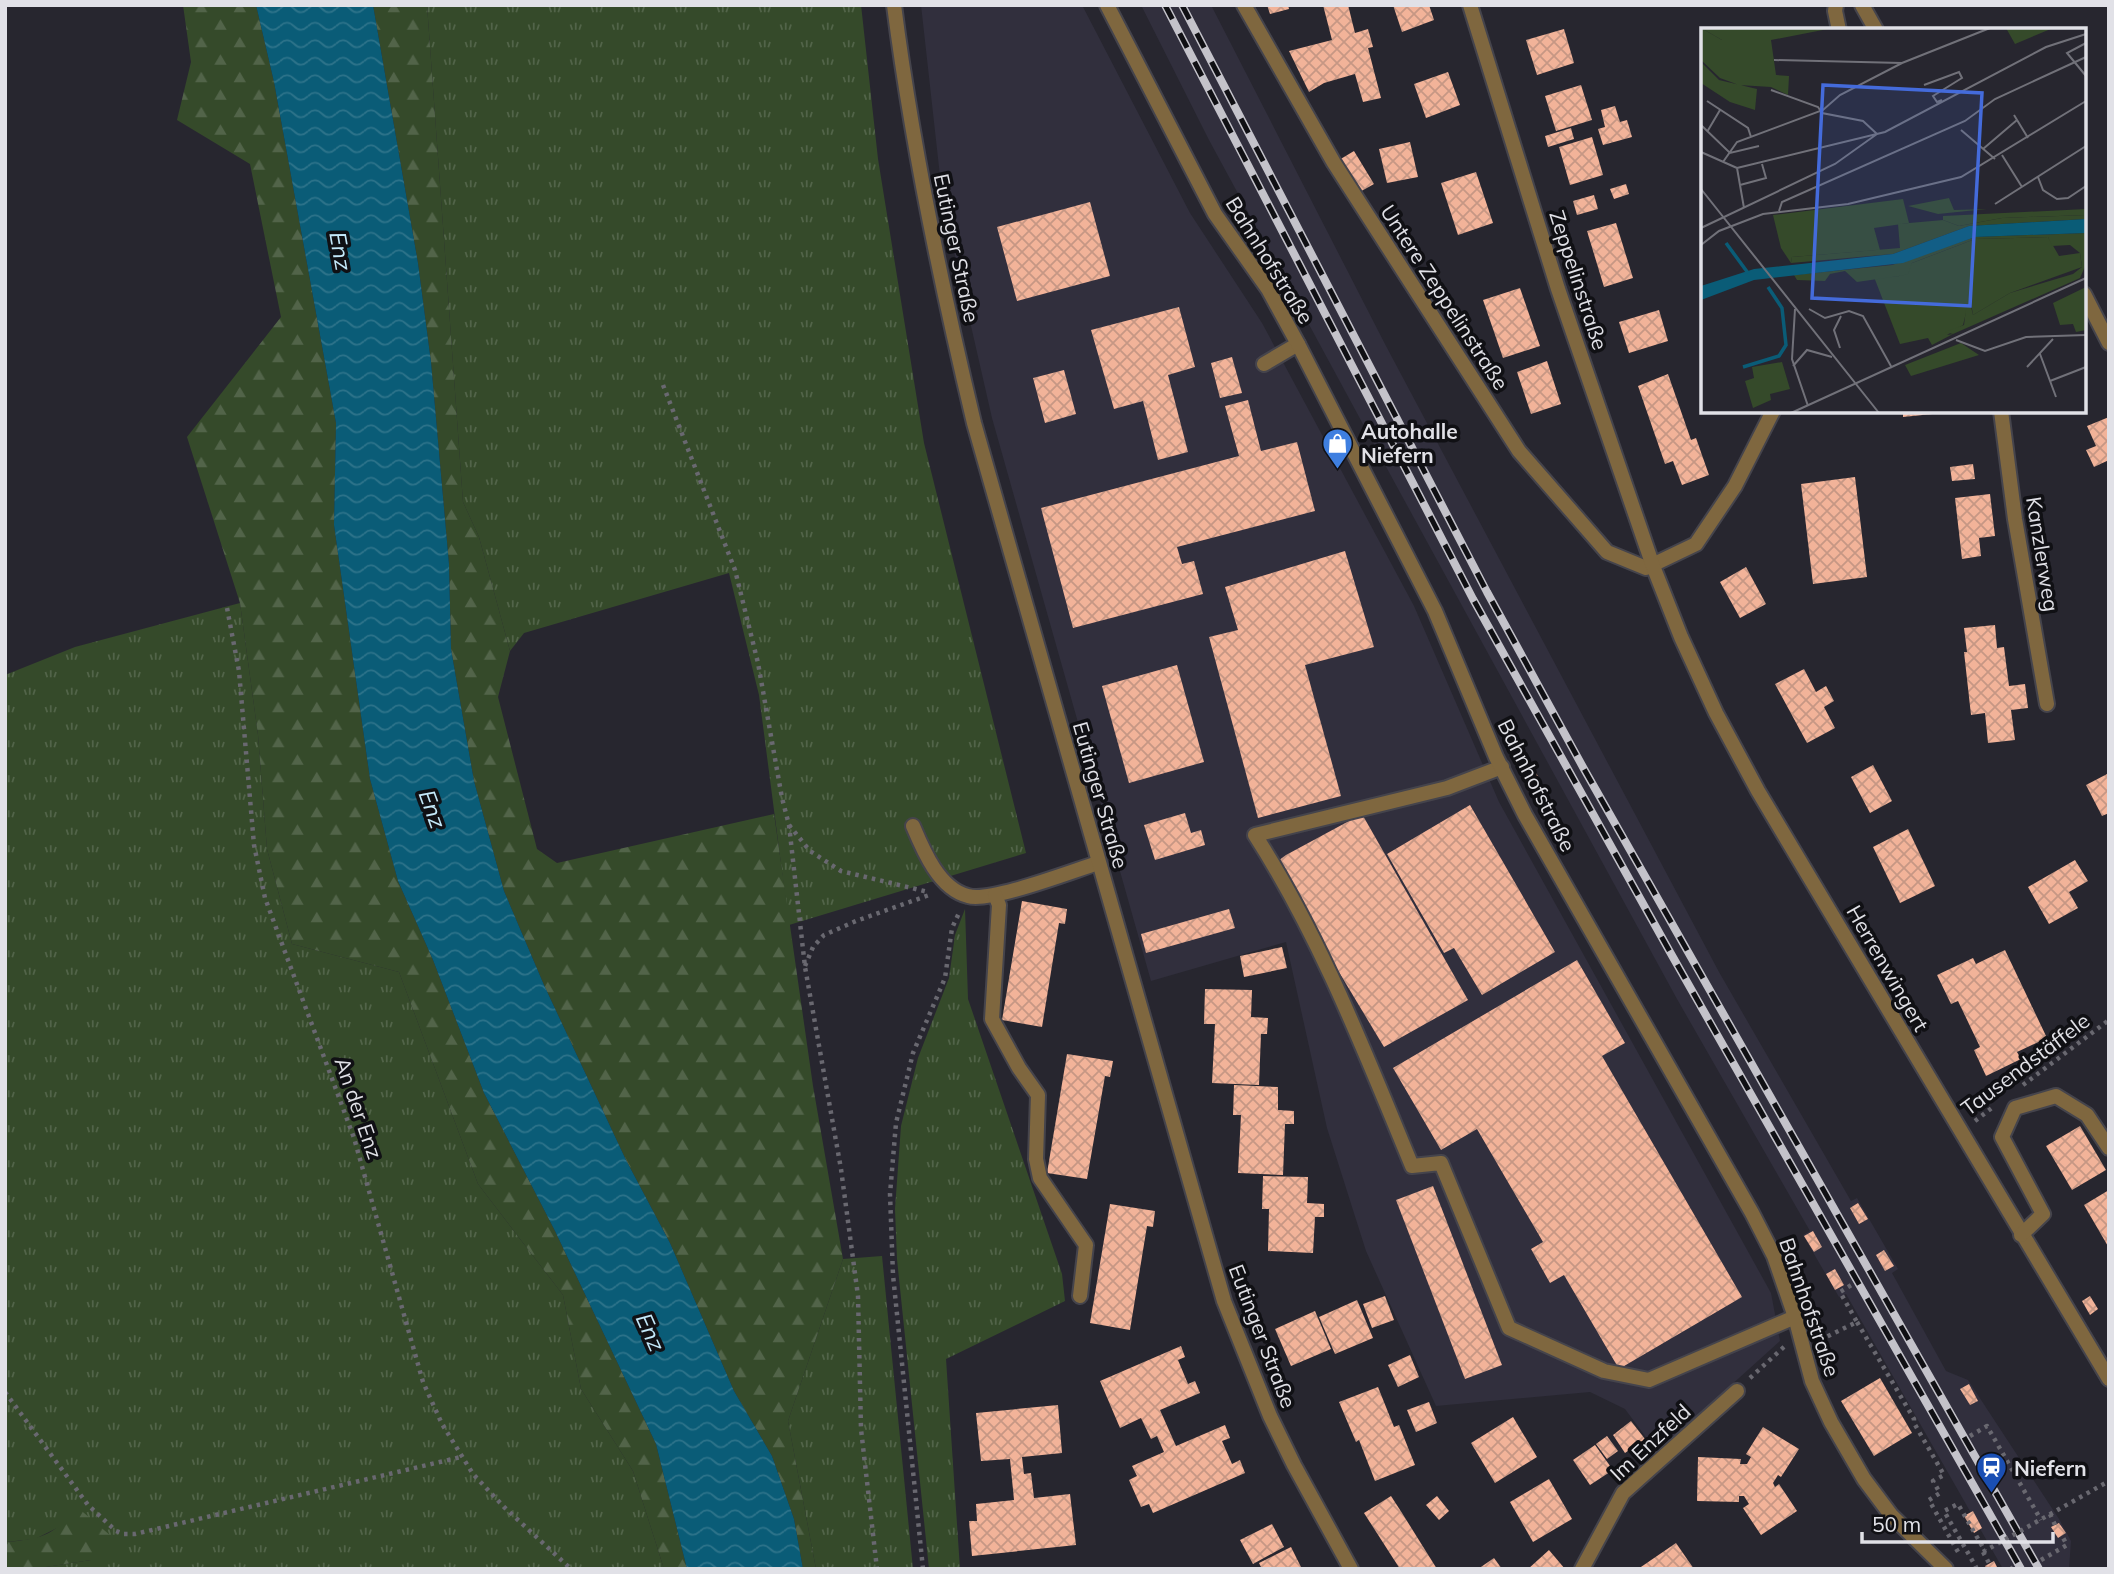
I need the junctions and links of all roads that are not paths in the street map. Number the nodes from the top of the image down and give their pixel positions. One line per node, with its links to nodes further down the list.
1 (894, 5): 19 (street, Eutinger Straße)
2 (1107, 5): 10 (street, Bahnhofstraße)
3 (1244, 5): 15 (street, Untere Zeppelinstraße)
4 (1470, 5): 15 (street, Zeppelinstraße)
5 (1836, 5): 7 (street)
6 (1862, 5): 8 (street)
7 (1839, 28)
8 (1875, 28)
9 (2086, 298): 11 (street)
10 (1298, 344): 12 (street); 17 (street, Bahnhofstraße)
11 (2109, 344)
12 (1264, 364)
13 (1772, 413): 15 (street)
14 (2001, 413): 16 (street, Kanzlerweg)
15 (1653, 566): 22 (street, Herrenwingert)
16 (2048, 704)
17 (1502, 767): 24 (street, Bahnhofstraße); 24 (street)
18 (913, 826): 20 (street)
19 (1098, 863): 20 (street); 27 (street, Eutinger Straße)
20 (995, 895): 23 (street)
21 (2109, 1148): 22 (street)
22 (2021, 1235): 25 (street, Herrenwingert)
23 (1080, 1296)
24 (1795, 1317): 29 (street, Bahnhofstraße)
25 (2109, 1380)
26 (1737, 1391): 28 (street, Im Enzfeld)
27 (1351, 1569)
28 (1582, 1569)
29 (1946, 1569)

